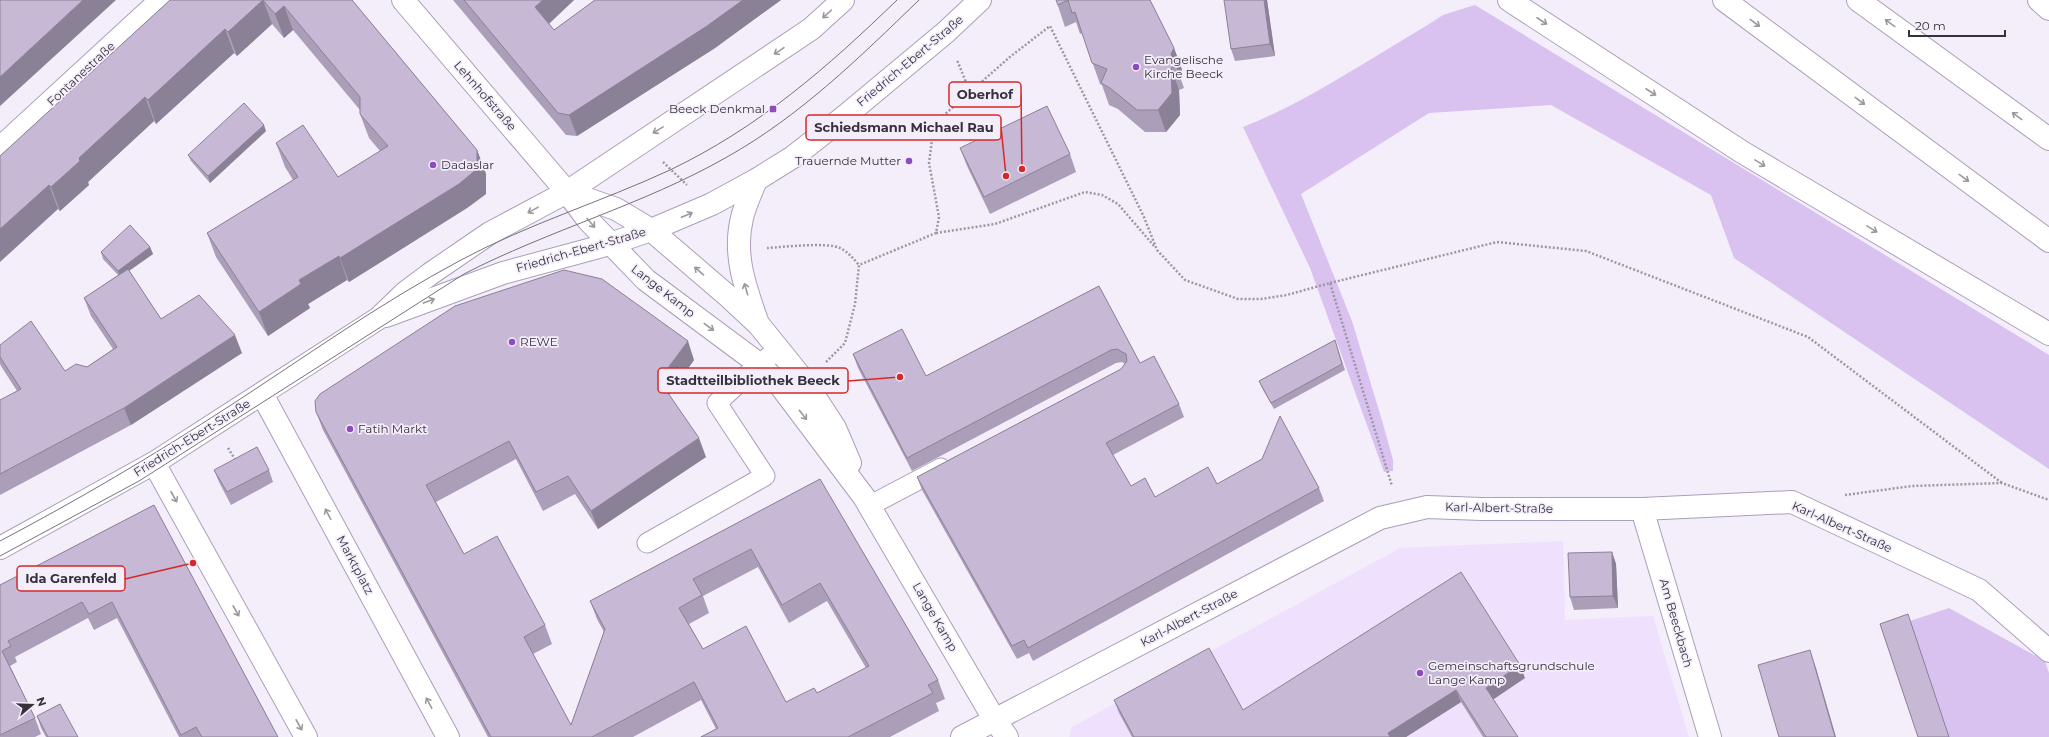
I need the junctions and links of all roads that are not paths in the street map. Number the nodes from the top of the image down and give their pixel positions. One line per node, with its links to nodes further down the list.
1 (161, 0): 11 (main road, Fontanestraße)
2 (403, 0): 13 (main road, Lehnhofstraße)
3 (843, 0): 13 (main road, Friedrich-Ebert-Straße, one-way to 13)
4 (980, 0): 12 (main road, Friedrich-Ebert-Straße)
5 (1509, 0): 19 (main road, one-way to 19)
6 (1724, 0): 15 (main road, one-way to 15)
7 (1858, 0): 10 (main road, one-way to 7)
8 (2039, 0): 9 (main road)
9 (2049, 9)
10 (2049, 139)
11 (0, 148)
12 (756, 180): 14 (main road, Friedrich-Ebert-Straße, one-way to 12); 18 (main road, one-way to 12)
13 (567, 192): 14 (main road, Lange Kamp); 16 (main road, Lange Kamp, one-way to 16); 17 (main road, Friedrich-Ebert-Straße, one-way to 17)
14 (651, 230): 16 (main road, Friedrich-Ebert-Straße); 18 (main road, Lange Kamp, one-way to 14)
15 (2049, 241)
16 (610, 244): 17 (main road, Friedrich-Ebert-Straße, one-way to 16); 21 (main road, Lange Kamp, one-way to 21)
17 (379, 318): 22 (main road, Friedrich-Ebert-Straße)
18 (759, 325): 20 (main road, Lange Kamp)
19 (2049, 334)
20 (778, 350): 21 (lane); 25 (main road, Lange Kamp)
21 (759, 364): 25 (main road, Lange Kamp, one-way to 25); 27 (lane)
22 (262, 394): 24 (main road, Friedrich-Ebert-Straße); 32 (main road, Marktplatz, one-way to 22)
23 (956, 460): 25 (lane)
24 (154, 463): 28 (main road, Friedrich-Ebert-Straße); 31 (main road, one-way to 31)
25 (866, 501): 30 (main road, Lange Kamp)
26 (1642, 509): 29 (main road, Karl-Albert-Straße); 30 (main road, Karl-Albert-Straße); 35 (main road, Am Beeckbach)
27 (646, 543)
28 (0, 548)
29 (2049, 651)
30 (994, 719): 33 (main road, Karl-Albert-Straße); 34 (main road, Lange Kamp)
31 (306, 737)
32 (448, 737)
33 (962, 737)
34 (1007, 737)
35 (1710, 737)

